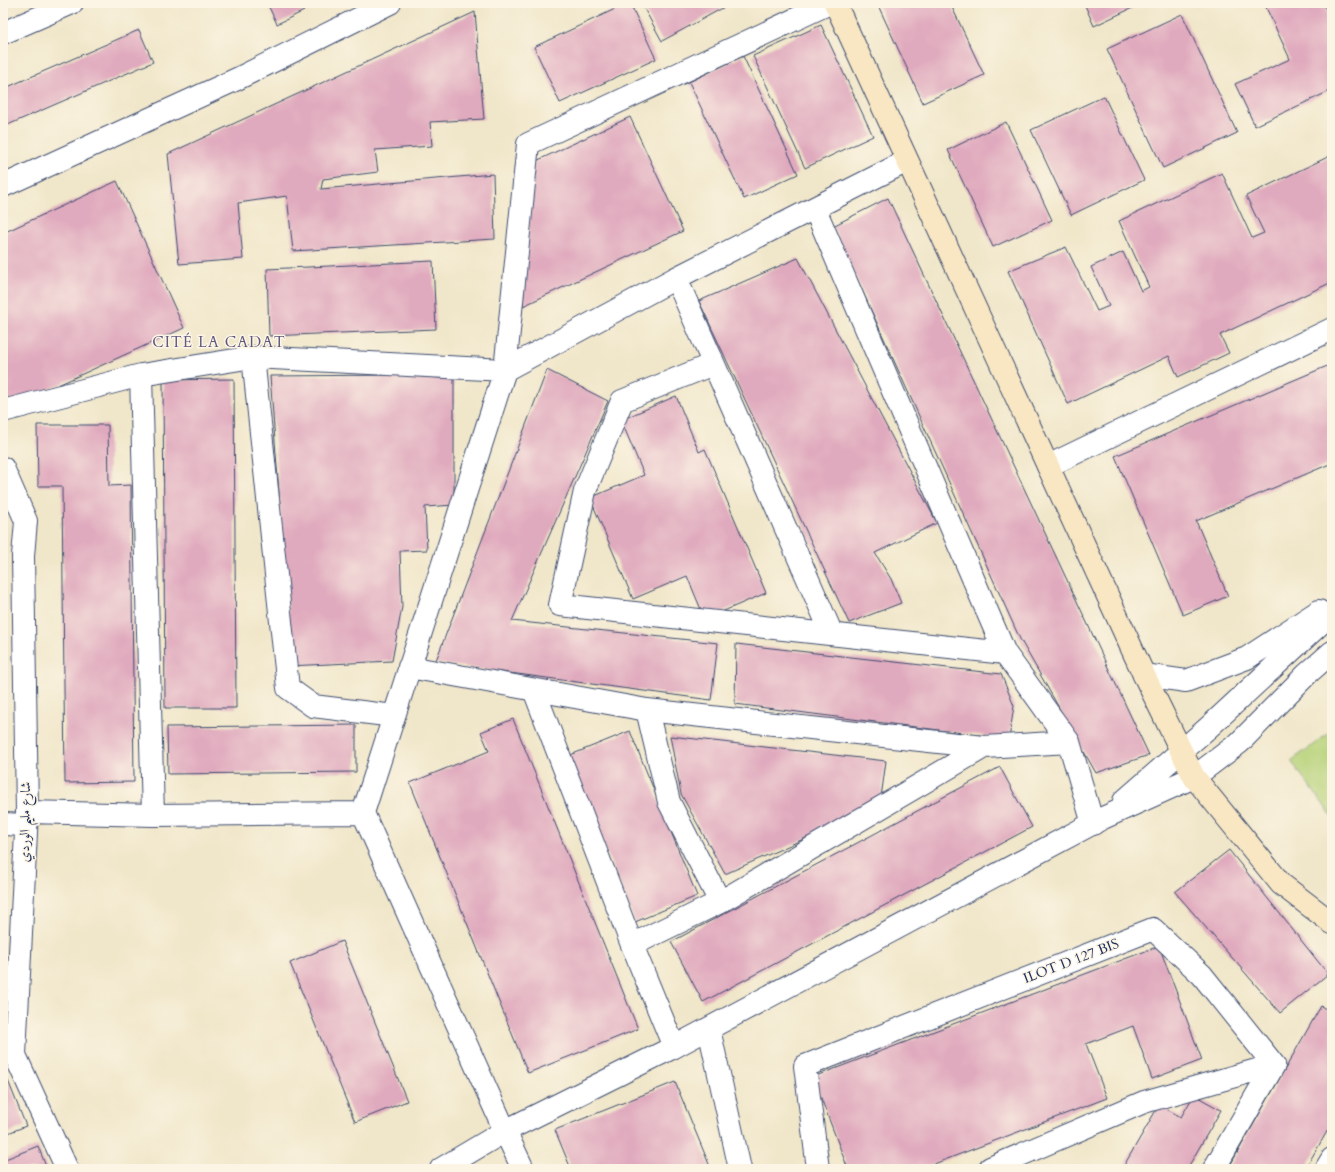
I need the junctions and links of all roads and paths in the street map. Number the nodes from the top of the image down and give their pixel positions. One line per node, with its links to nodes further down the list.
1 (72, 3): 5 (street)
2 (830, 3): 13 (street)
3 (835, 3): 6 (main road)
4 (377, 6): 7 (street)
5 (3, 33)
6 (907, 161): 8 (street); 16 (main road)
7 (3, 186)
8 (815, 209): 9 (street); 22 (street)
9 (676, 278): 12 (street); 13 (street)
10 (1332, 329): 16 (street)
11 (253, 357): 13 (street); 14 (street); 27 (street)
12 (713, 364): 20 (street); 20 (street)
13 (505, 370): 23 (street)
14 (140, 375): 15 (street); 33 (street)
15 (3, 411)
16 (1048, 466): 24 (main road)
17 (3, 468): 34 (street, شارع مليم الوردي)
18 (1332, 602): 24 (street)
19 (1332, 613): 30 (street)
20 (832, 634): 22 (street)
21 (1332, 652): 31 (street)
22 (1005, 653): 28 (street)
23 (409, 667): 25 (street); 27 (street)
24 (1144, 675): 30 (main road)
25 (534, 690): 26 (street); 39 (street)
26 (647, 710): 29 (street); 37 (street)
27 (394, 716): 32 (street)
28 (1069, 742): 29 (street); 35 (street)
29 (984, 747): 37 (street)
30 (1182, 752): 31 (main road); 35 (street)
31 (1194, 777): 35 (street); 38 (main road)
32 (363, 813): 33 (street); 43 (street)
33 (153, 815): 34 (street)
34 (27, 819): 36 (street); 45 (street, شارع مليم الوردي)
35 (1098, 821): 40 (street)
36 (3, 824)
37 (720, 902): 39 (street)
38 (1332, 923)
39 (632, 945): 41 (street)
40 (709, 1029): 41 (street); 48 (street)
41 (674, 1047): 43 (street)
42 (1274, 1065): 49 (street, ILOT D 127 BIS); 50 (street); 51 (street)
43 (505, 1131): 46 (street); 47 (street)
44 (1332, 1159): 52 (street)
45 (67, 1169)
46 (441, 1169)
47 (523, 1169)
48 (740, 1169)
49 (818, 1169)
50 (989, 1169)
51 (1214, 1169)
52 (1326, 1169)

